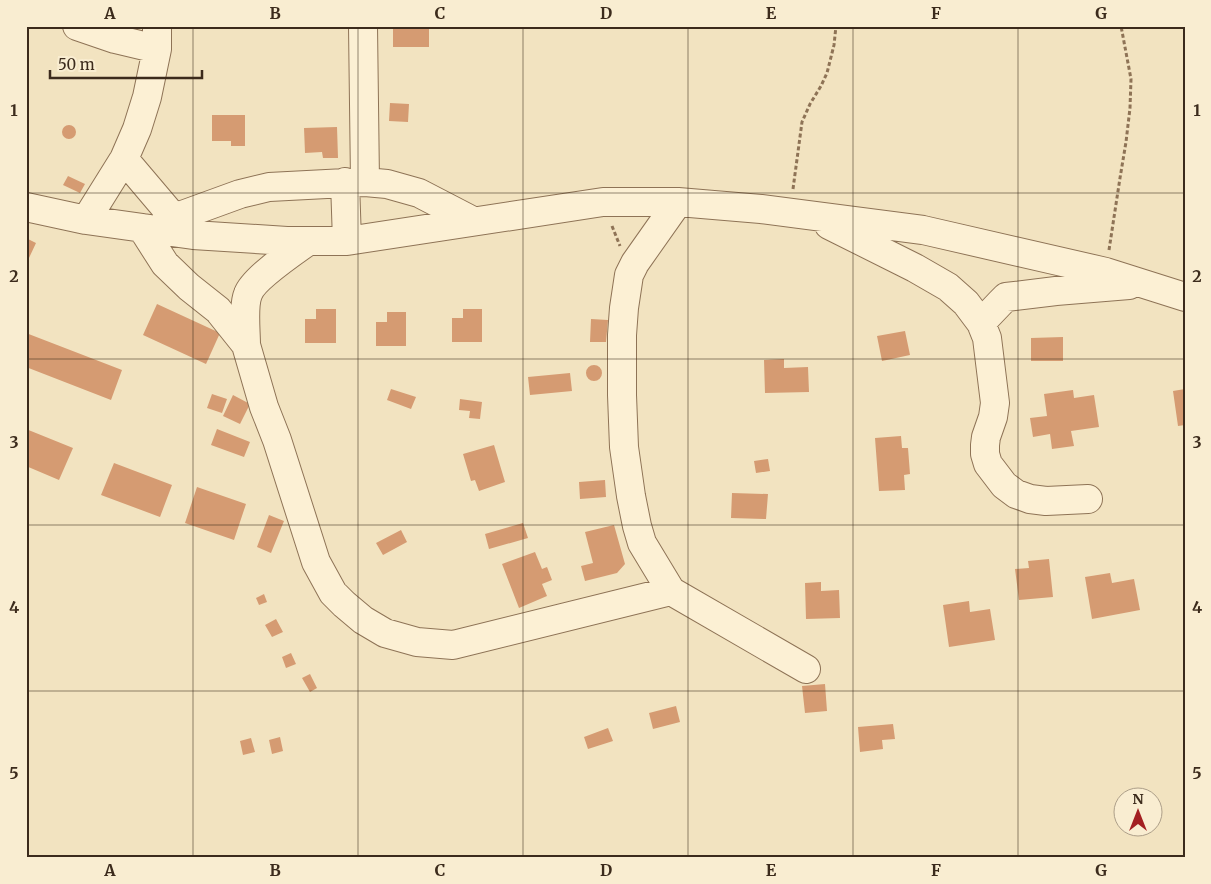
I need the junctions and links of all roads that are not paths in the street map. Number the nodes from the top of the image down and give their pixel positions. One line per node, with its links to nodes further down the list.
1 (77, 26): 3 (street)
2 (363, 26): 5 (street)
3 (157, 38): 4 (street)
4 (124, 159): 9 (street); 11 (street)
5 (355, 182): 10 (street); 11 (street); 13 (street)
6 (678, 202): 8 (street); 10 (street); 20 (street)
7 (26, 207): 9 (street)
8 (799, 214): 15 (street); 17 (street)
9 (86, 220): 12 (street)
10 (473, 221): 13 (street)
11 (183, 226): 12 (street); 14 (street)
12 (142, 228): 18 (street)
13 (347, 241): 14 (street)
14 (307, 242): 18 (street)
15 (1144, 284): 16 (street); 17 (street)
16 (1185, 297)
17 (981, 323): 19 (street)
18 (246, 345): 20 (street)
19 (1088, 500)
20 (670, 591): 21 (street)
21 (806, 669)

